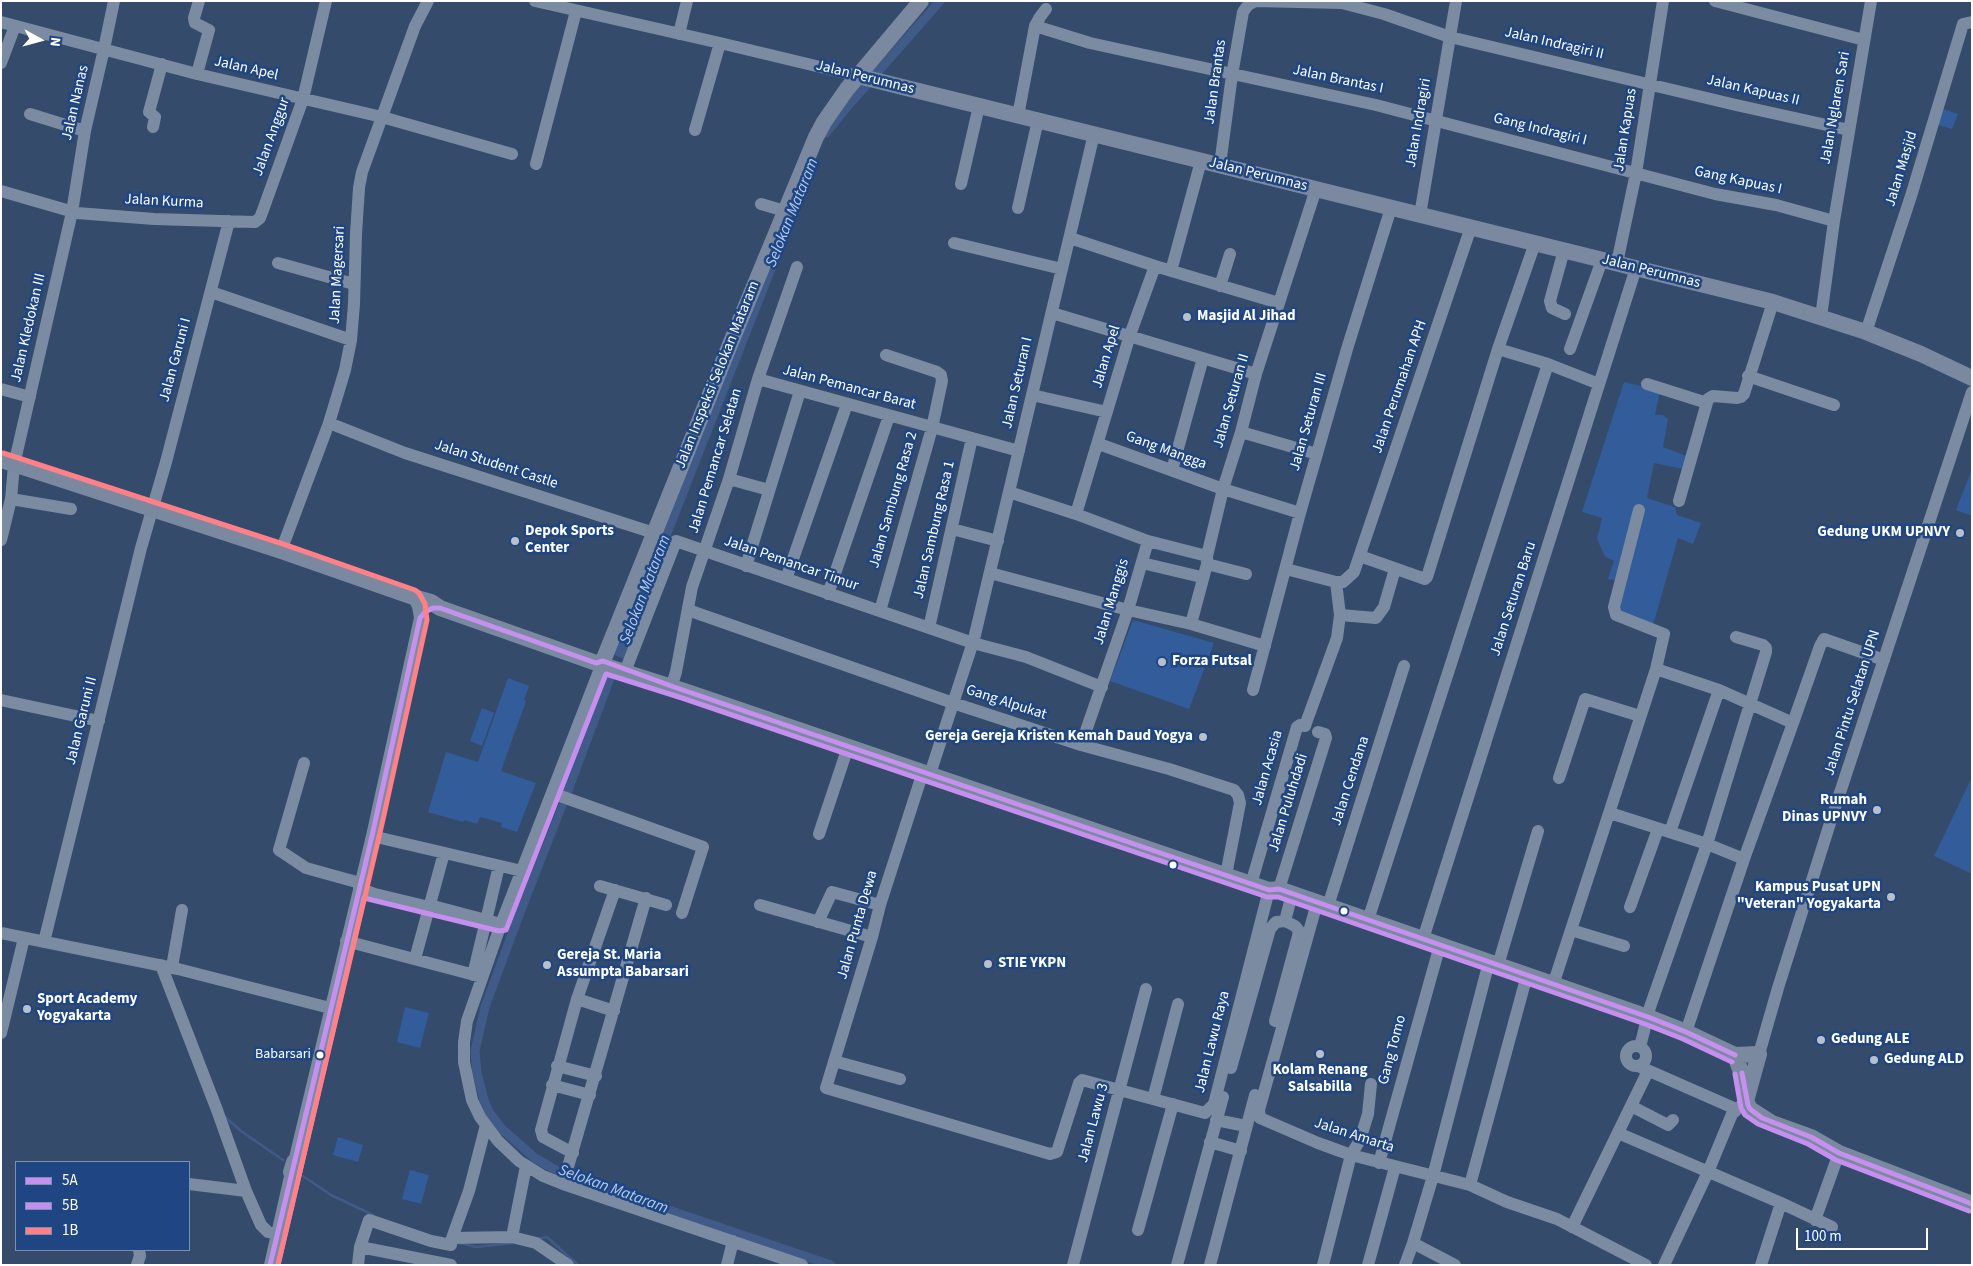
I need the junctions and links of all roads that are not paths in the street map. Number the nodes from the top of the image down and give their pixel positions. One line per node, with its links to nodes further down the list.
1 (114, 1): 26 (street, Jalan Nanas)
2 (199, 1): 29 (street)
3 (326, 1): 33 (street, Jalan Anggur)
4 (428, 1): 37 (street, Jalan Magersari)
5 (535, 1): 16 (street, Jalan Perumnas)
6 (687, 1): 22 (street)
7 (921, 1): 31 (main road, Jalan Inspeksi Selokan Mataram)
8 (1386, 1): 17 (street)
9 (1456, 1): 23 (street, Jalan Indragiri)
10 (1663, 1): 32 (street, Jalan Kapuas)
11 (1715, 1): 24 (street)
12 (1871, 1): 24 (street, Jalan Nglaren Sari)
13 (1346, 3): 14 (street, Jalan Indragiri II); 17 (street, Jalan Indragiri II)
14 (1248, 6): 30 (street, Jalan Brantas)
15 (1046, 9): 21 (street)
16 (576, 11): 22 (street, Jalan Perumnas); 47 (street)
17 (1384, 14): 23 (street, Jalan Indragiri II)
18 (1, 22): 20 (street, Jalan Apel)
19 (1972, 22): 83 (street, Jalan Masjid)
20 (15, 26): 26 (street, Jalan Apel); 27 (street)
21 (1035, 26): 30 (street, Jalan Brantas I); 36 (street)
22 (679, 34): 25 (street, Jalan Perumnas)
23 (1450, 37): 32 (street, Jalan Indragiri II); 39 (street, Jalan Indragiri)
24 (1864, 40): 43 (street, Jalan Nglaren Sari)
25 (720, 43): 31 (street, Jalan Perumnas); 42 (street)
26 (104, 49): 28 (street, Jalan Apel); 41 (street, Jalan Nanas)
27 (1, 63)
28 (162, 64): 29 (street, Jalan Apel); 40 (street)
29 (197, 74): 33 (street, Jalan Apel)
30 (1232, 75): 39 (street, Jalan Brantas I); 48 (street, Jalan Brantas)
31 (863, 77): 34 (main road, Jalan Perumnas); 56 (main road, Jalan Inspeksi Selokan Mataram)
32 (1650, 83): 43 (street, Jalan Kapuas II); 49 (street, Jalan Kapuas)
33 (303, 99): 37 (street, Jalan Apel); 61 (street, Jalan Anggur)
34 (979, 106): 36 (main road, Jalan Perumnas); 50 (street)
35 (30, 114): 41 (street)
36 (1018, 116): 38 (main road, Jalan Perumnas)
37 (382, 117): 45 (street, Jalan Apel); 75 (street, Jalan Magersari)
38 (1038, 120): 44 (main road, Jalan Perumnas); 54 (street)
39 (1436, 121): 49 (street, Gang Indragiri I); 58 (street, Jalan Indragiri)
40 (153, 127)
41 (85, 130): 57 (street, Jalan Nanas)
42 (696, 130)
43 (1849, 130): 60 (street, Jalan Nglaren Sari)
44 (1094, 134): 46 (main road, Jalan Perumnas); 63 (street, Jalan Seturan I)
45 (512, 154)
46 (1201, 161): 48 (main road, Jalan Perumnas); 74 (street)
47 (536, 164)
48 (1220, 165): 51 (main road, Jalan Perumnas)
49 (1636, 173): 60 (street, Gang Kapuas I); 68 (street, Jalan Kapuas)
50 (960, 184)
51 (1316, 189): 55 (main road, Jalan Perumnas); 79 (street, Jalan Seturan II)
52 (1, 191): 57 (street, Jalan Kurma)
53 (761, 204): 56 (street)
54 (1018, 208)
55 (1391, 208): 58 (main road, Jalan Perumnas); 113 (street, Jalan Seturan III)
56 (785, 211): 129 (main road, Jalan Inspeksi Selokan Mataram)
57 (72, 212): 59 (street, Jalan Kurma); 101 (street, Jalan Kledokan III)
58 (1420, 215): 62 (main road, Jalan Perumnas)
59 (229, 221): 61 (street, Jalan Kurma); 77 (street, Jalan Garuni I)
60 (1834, 221): 82 (street, Jalan Nglaren Sari)
61 (255, 222)
62 (1471, 227): 65 (main road, Jalan Perumnas); 134 (street, Jalan Perumahan APH)
63 (1070, 238): 70 (street); 73 (street, Jalan Seturan I)
64 (954, 243): 73 (street)
65 (1535, 243): 66 (main road, Jalan Perumnas); 86 (street)
66 (1564, 250): 68 (main road, Jalan Perumnas); 81 (street)
67 (1230, 254): 76 (street)
68 (1610, 262): 72 (main road, Jalan Perumnas); 87 (street, Jalan Kapuas)
69 (278, 263): 75 (street)
70 (1155, 266): 74 (street); 84 (street, Jalan Apel)
71 (797, 267): 94 (street, Jalan Pemancar Selatan)
72 (1636, 268): 78 (main road, Jalan Perumnas); 95 (street, Jalan Seturan Baru)
73 (1062, 269): 80 (street, Jalan Seturan I)
74 (1170, 271): 76 (street)
75 (354, 284): 85 (street, Jalan Magersari)
76 (1220, 286): 79 (street)
77 (211, 292): 85 (street); 122 (street, Jalan Garuni I)
78 (1773, 302): 82 (main road, Jalan Perumnas); 92 (street)
79 (1279, 303): 91 (street, Jalan Seturan II)
80 (1052, 313): 84 (street); 100 (street, Jalan Seturan I)
81 (1566, 314)
82 (1821, 317): 83 (main road, Jalan Perumnas)
83 (1866, 332): 93 (main road, Jalan Perumnas)
84 (1130, 335): 89 (street); 105 (street, Jalan Apel)
85 (351, 340): 107 (street, Jalan Magersari)
86 (1498, 349): 90 (street); 138 (street)
87 (1570, 349)
88 (886, 355): 108 (street, Jalan Pemancar Barat)
89 (1203, 358): 91 (street); 115 (street)
90 (1548, 364): 95 (street); 205 (street)
91 (1256, 374): 109 (street, Jalan Seturan II)
92 (1748, 376): 102 (street); 104 (street)
93 (1972, 378)
94 (758, 379): 98 (street, Jalan Pemancar Barat); 116 (street, Jalan Pemancar Selatan)
95 (1599, 384): 213 (street, Jalan Seturan Baru)
96 (1647, 384): 102 (street)
97 (1, 389): 101 (street)
98 (800, 391): 103 (street, Jalan Pemancar Barat); 118 (street)
99 (1972, 392): 158 (street, Jalan Pintu Selatan UPN)
100 (1032, 395): 105 (street); 112 (street, Jalan Seturan I)
101 (30, 397): 114 (street, Jalan Kledokan III)
102 (1707, 403): 121 (street)
103 (847, 404): 106 (street, Jalan Pemancar Barat); 143 (street)
104 (1834, 405)
105 (1107, 412): 111 (street, Jalan Apel)
106 (889, 416): 108 (street, Jalan Pemancar Barat); 145 (street)
107 (329, 423): 129 (street, Jalan Student Castle); 132 (street, Jalan Magersari)
108 (932, 428): 110 (street, Jalan Pemancar Barat); 150 (street, Jalan Sambung Rasa 2)
109 (1241, 432): 113 (street); 117 (street, Jalan Seturan II)
110 (972, 438): 112 (street, Jalan Pemancar Barat); 127 (street, Jalan Sambung Rasa 1)
111 (1099, 444): 115 (street, Gang Mangga); 126 (street, Jalan Apel)
112 (1019, 451): 119 (street, Jalan Seturan I)
113 (1317, 454): 125 (street, Jalan Seturan III)
114 (8, 462): 120 (street, Jalan Kledokan III); 122 (main road)
115 (1172, 470): 117 (street, Gang Mangga)
116 (729, 479): 118 (street); 133 (street, Jalan Pemancar Selatan)
117 (1223, 489): 125 (street, Gang Mangga); 135 (street, Jalan Seturan II)
118 (769, 490): 137 (street)
119 (1009, 492): 126 (street); 130 (street, Jalan Seturan I)
120 (11, 499): 123 (street); 128 (street, Jalan Kledokan III)
121 (1679, 501)
122 (153, 508): 132 (main road); 170 (street, Jalan Garuni II)
123 (72, 509)
124 (1639, 510): 161 (street)
125 (1300, 513): 139 (street, Jalan Seturan III)
126 (1076, 514): 131 (street)
127 (952, 529): 130 (street); 154 (street, Jalan Sambung Rasa 1)
128 (1, 540)
129 (662, 541): 133 (street, Jalan Student Castle); 159 (main road, Jalan Inspeksi Selokan Mataram); 159 (street)
130 (998, 541): 140 (street, Jalan Seturan I)
131 (1148, 541): 135 (street); 136 (street, Jalan Manggis)
132 (281, 551): 146 (main road)
133 (704, 552): 137 (street, Jalan Pemancar Timur); 148 (street, Jalan Pemancar Timur)
134 (1360, 556): 138 (street); 144 (street, Jalan Perumahan APH)
135 (1207, 560): 141 (street); 153 (street, Jalan Seturan II)
136 (1142, 563): 142 (street); 149 (street, Jalan Manggis)
137 (746, 566): 143 (street, Jalan Pemancar Timur)
138 (1395, 569): 151 (street)
139 (1286, 570): 144 (street); 157 (street, Jalan Seturan III)
140 (990, 573): 149 (street); 156 (street, Jalan Seturan I)
141 (1246, 574)
142 (1197, 576)
143 (786, 579): 145 (street, Jalan Pemancar Timur)
144 (1336, 582): 151 (street, Jalan Acasia)
145 (828, 594): 150 (street, Jalan Pemancar Timur)
146 (413, 597): 147 (main road); 152 (street)
147 (440, 608): 152 (street); 159 (main road)
148 (688, 610): 162 (street, Jalan Pemancar Timur); 167 (street, Gang Alpukat)
149 (1128, 610): 153 (street); 163 (street, Jalan Manggis)
150 (880, 611): 154 (street, Jalan Pemancar Timur)
151 (1340, 615): 190 (street, Jalan Acasia)
152 (420, 618): 183 (street)
153 (1191, 624): 157 (street)
154 (929, 628): 156 (street, Jalan Pemancar Timur)
155 (1736, 637): 168 (street)
156 (973, 641): 163 (street, Jalan Pemancar Timur); 167 (street)
157 (1265, 646): 164 (street, Jalan Seturan III)
158 (1884, 660): 171 (street); 232 (street, Jalan Pintu Selatan UPN)
159 (611, 666): 162 (main road); 178 (street, Jalan Inspeksi Selokan Mataram)
160 (1404, 666): 196 (street, Jalan Cendana)
161 (1656, 669): 165 (street); 169 (street)
162 (672, 686): 174 (main road)
163 (1102, 688): 173 (street, Jalan Manggis)
164 (1253, 690)
165 (1719, 690): 168 (street); 180 (street)
166 (1, 700): 170 (street)
167 (952, 703): 173 (street, Gang Alpukat); 176 (street)
168 (1751, 703): 171 (street); 184 (street)
169 (1640, 716): 177 (street); 179 (street)
170 (99, 721): 215 (street, Jalan Garuni II)
171 (1793, 723): 186 (street)
172 (1318, 732): 194 (street, Jalan Puluhdadi)
173 (1081, 745): 189 (street, Gang Alpukat)
174 (848, 746): 176 (main road); 182 (street)
175 (304, 763): 191 (street)
176 (926, 773): 189 (main road); 200 (street, Jalan Punta Dewa)
177 (1559, 778)
178 (561, 796): 188 (street, Jalan Inspeksi Selokan Mataram); 203 (street)
179 (1610, 813): 180 (street); 209 (street)
180 (1664, 830): 184 (street); 201 (street)
181 (1538, 831): 219 (street)
182 (820, 834)
183 (372, 836): 185 (street); 191 (street)
184 (1706, 844): 186 (street); 229 (street)
185 (444, 853): 187 (street); 197 (street)
186 (1744, 859): 230 (street)
187 (499, 866): 188 (street); 204 (street)
188 (522, 871): 208 (street, Jalan Inspeksi Selokan Mataram)
189 (1226, 875): 190 (main road)
190 (1251, 884): 194 (main road)
191 (360, 886): 197 (street); 214 (street)
192 (600, 886): 193 (street)
193 (615, 890): 195 (street); 225 (street)
194 (1280, 891): 196 (main road); 206 (street); 245 (street, Jalan Lawu Raya)
195 (646, 898): 198 (street); 228 (street)
196 (1323, 904): 205 (main road); 256 (street, Jalan Amarta)
197 (431, 905): 204 (street); 218 (street)
198 (666, 905)
199 (760, 905): 207 (street)
200 (880, 905): 207 (street); 211 (street, Jalan Punta Dewa)
201 (1630, 906)
202 (182, 910): 220 (street)
203 (682, 913)
204 (486, 920): 208 (street); 222 (street)
205 (1368, 920): 213 (main road)
206 (1285, 921): 248 (street); 251 (street)
207 (818, 922): 211 (street)
208 (501, 924): 222 (street, Jalan Inspeksi Selokan Mataram)
209 (1571, 930): 217 (street); 223 (street)
210 (1, 933): 212 (street)
211 (872, 937): 234 (street, Jalan Punta Dewa)
212 (24, 938): 215 (street); 231 (street)
213 (1423, 939): 216 (main road)
214 (346, 941): 218 (street); 227 (street)
215 (44, 942): 220 (street)
216 (1440, 945): 219 (main road); 258 (street, Gang Tomo)
217 (1624, 946)
218 (414, 959): 222 (street)
219 (1493, 964): 221 (main road); 262 (street)
220 (166, 966): 227 (street); 266 (street)
221 (1527, 975): 223 (main road); 265 (street)
222 (477, 976): 250 (street, Jalan Inspeksi Selokan Mataram)
223 (1553, 984): 229 (main road)
224 (1146, 989): 242 (street, Jalan Lawu 3)
225 (577, 999): 228 (street); 235 (street)
226 (1178, 1004): 244 (street)
227 (330, 1008): 273 (street)
228 (614, 1011): 237 (street)
229 (1648, 1017): 230 (main road); 236 (street)
230 (1686, 1032): 233 (main road)
231 (1, 1034)
232 (1759, 1054): 233 (main road); 246 (main road)
233 (1735, 1055): 246 (main road)
234 (834, 1061): 238 (street); 241 (street, Jalan Punta Dewa)
235 (557, 1066): 237 (street); 240 (street)
236 (1643, 1068): 246 (street); 247 (street)
237 (596, 1076): 243 (street)
238 (900, 1079)
239 (1371, 1084): 256 (street)
240 (552, 1085): 243 (street); 257 (street)
241 (826, 1088): 242 (street, Jalan Lawu Raya)
242 (1119, 1090): 244 (street, Jalan Lawu Raya); 288 (street, Jalan Lawu 3)
243 (590, 1095): 257 (street)
244 (1153, 1099): 245 (street, Jalan Lawu Raya)
245 (1173, 1104): 272 (street)
246 (1741, 1105): 255 (main road); 261 (street)
247 (1631, 1106): 249 (street); 252 (street)
248 (1216, 1120): 251 (street); 253 (street)
249 (1673, 1120)
250 (486, 1125): 259 (street, Jalan Inspeksi Selokan Mataram); 275 (street)
251 (1246, 1126): 254 (street)
252 (1618, 1133): 261 (street); 270 (street)
253 (1210, 1142): 254 (street); 280 (street)
254 (1241, 1151): 290 (street)
255 (1839, 1153): 268 (main road); 269 (street)
256 (1351, 1155): 258 (street, Jalan Amarta); 291 (street)
257 (572, 1157): 263 (street)
258 (1379, 1163): 260 (street, Jalan Amarta)
259 (526, 1166): 263 (street, Jalan Inspeksi Selokan Mataram); 274 (street)
260 (1395, 1167): 262 (street, Jalan Amarta); 292 (street)
261 (1708, 1172): 267 (street); 296 (street)
262 (1433, 1176): 265 (street, Jalan Amarta); 277 (street)
263 (563, 1183): 276 (street, Jalan Inspeksi Selokan Mataram)
264 (190, 1184): 266 (street)
265 (1470, 1186): 270 (street, Jalan Amarta)
266 (246, 1191): 273 (street)
267 (1781, 1203): 269 (street); 297 (street)
268 (1972, 1204)
269 (1816, 1220): 271 (street)
270 (1572, 1227): 295 (street, Jalan Amarta)
271 (1832, 1227)
272 (1138, 1230)
273 (277, 1234): 282 (street)
274 (512, 1237): 275 (street); 285 (street)
275 (452, 1238): 278 (street)
276 (733, 1241): 286 (street); 287 (street, Jalan Inspeksi Selokan Mataram)
277 (1414, 1243): 293 (street); 294 (street)
278 (360, 1247): 283 (street); 284 (street)
279 (138, 1251): 281 (street)
280 (1177, 1263): 289 (street)
281 (137, 1265)
282 (270, 1265)
283 (358, 1265)
284 (451, 1265)
285 (568, 1265)
286 (726, 1265)
287 (802, 1265)
288 (1073, 1265)
289 (1191, 1265)
290 (1210, 1265)
291 (1323, 1265)
292 (1368, 1265)
293 (1405, 1265)
294 (1455, 1265)
295 (1646, 1265)
296 (1664, 1265)
297 (1761, 1265)

